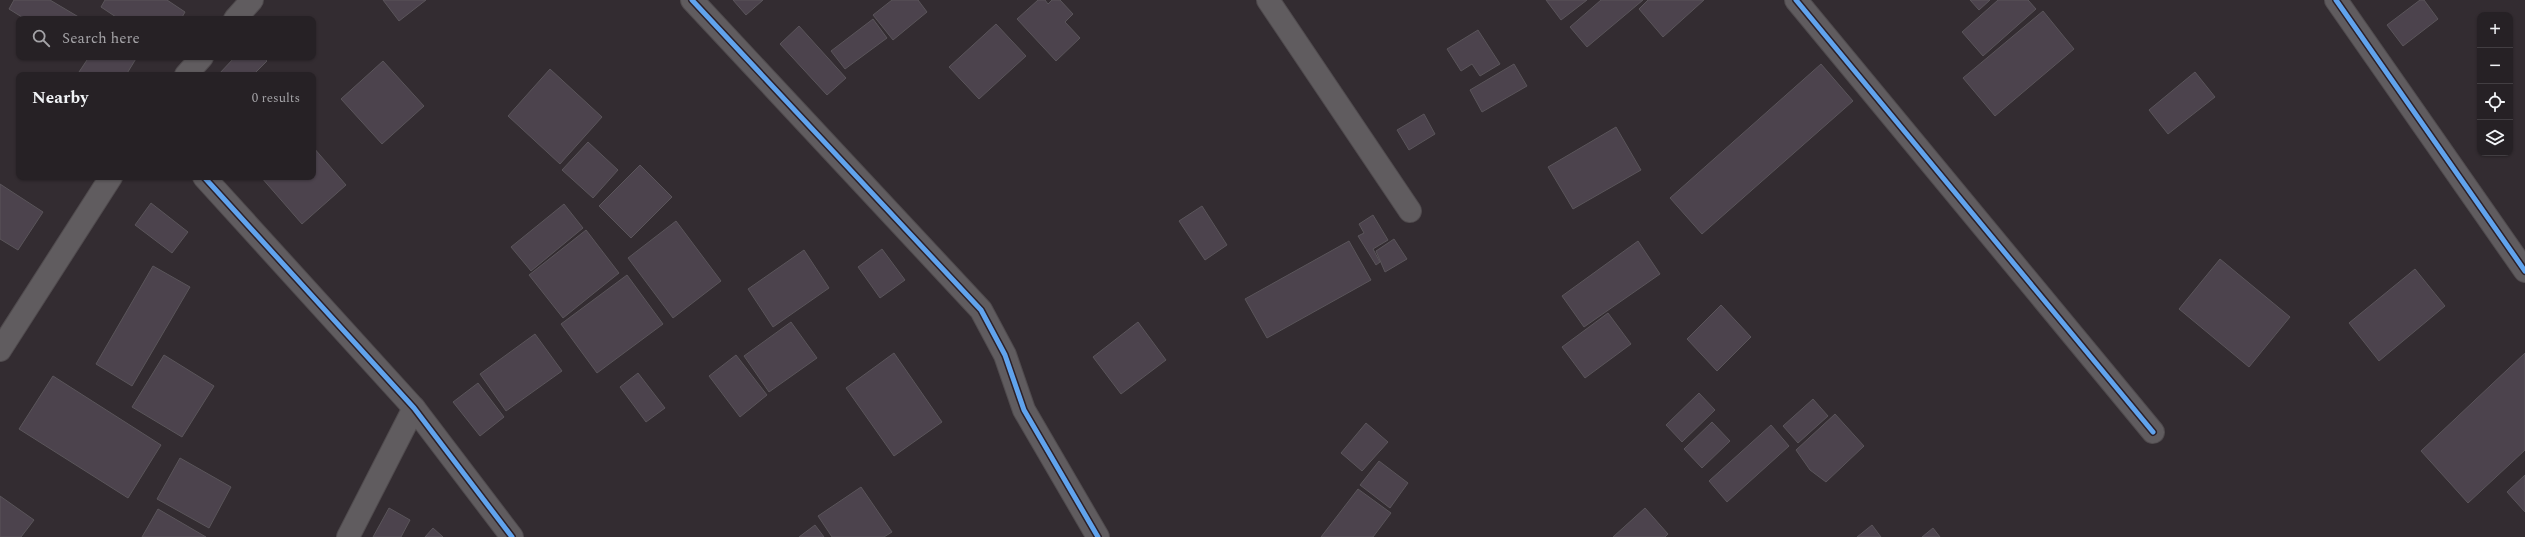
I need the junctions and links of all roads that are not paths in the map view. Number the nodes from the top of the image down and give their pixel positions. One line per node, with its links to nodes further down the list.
1 (252, 0): 6 (street)
2 (692, 0): 18 (street)
3 (1268, 0): 11 (street)
4 (1796, 0): 15 (street)
5 (2336, 0): 12 (street)
6 (238, 16)
7 (199, 60): 8 (street)
8 (189, 72)
9 (108, 180): 13 (street)
10 (207, 180): 14 (street)
11 (1410, 211)
12 (2525, 271)
13 (0, 350)
14 (414, 408): 16 (street); 17 (street)
15 (2153, 432)
16 (348, 537)
17 (512, 537)
18 (1098, 537)

